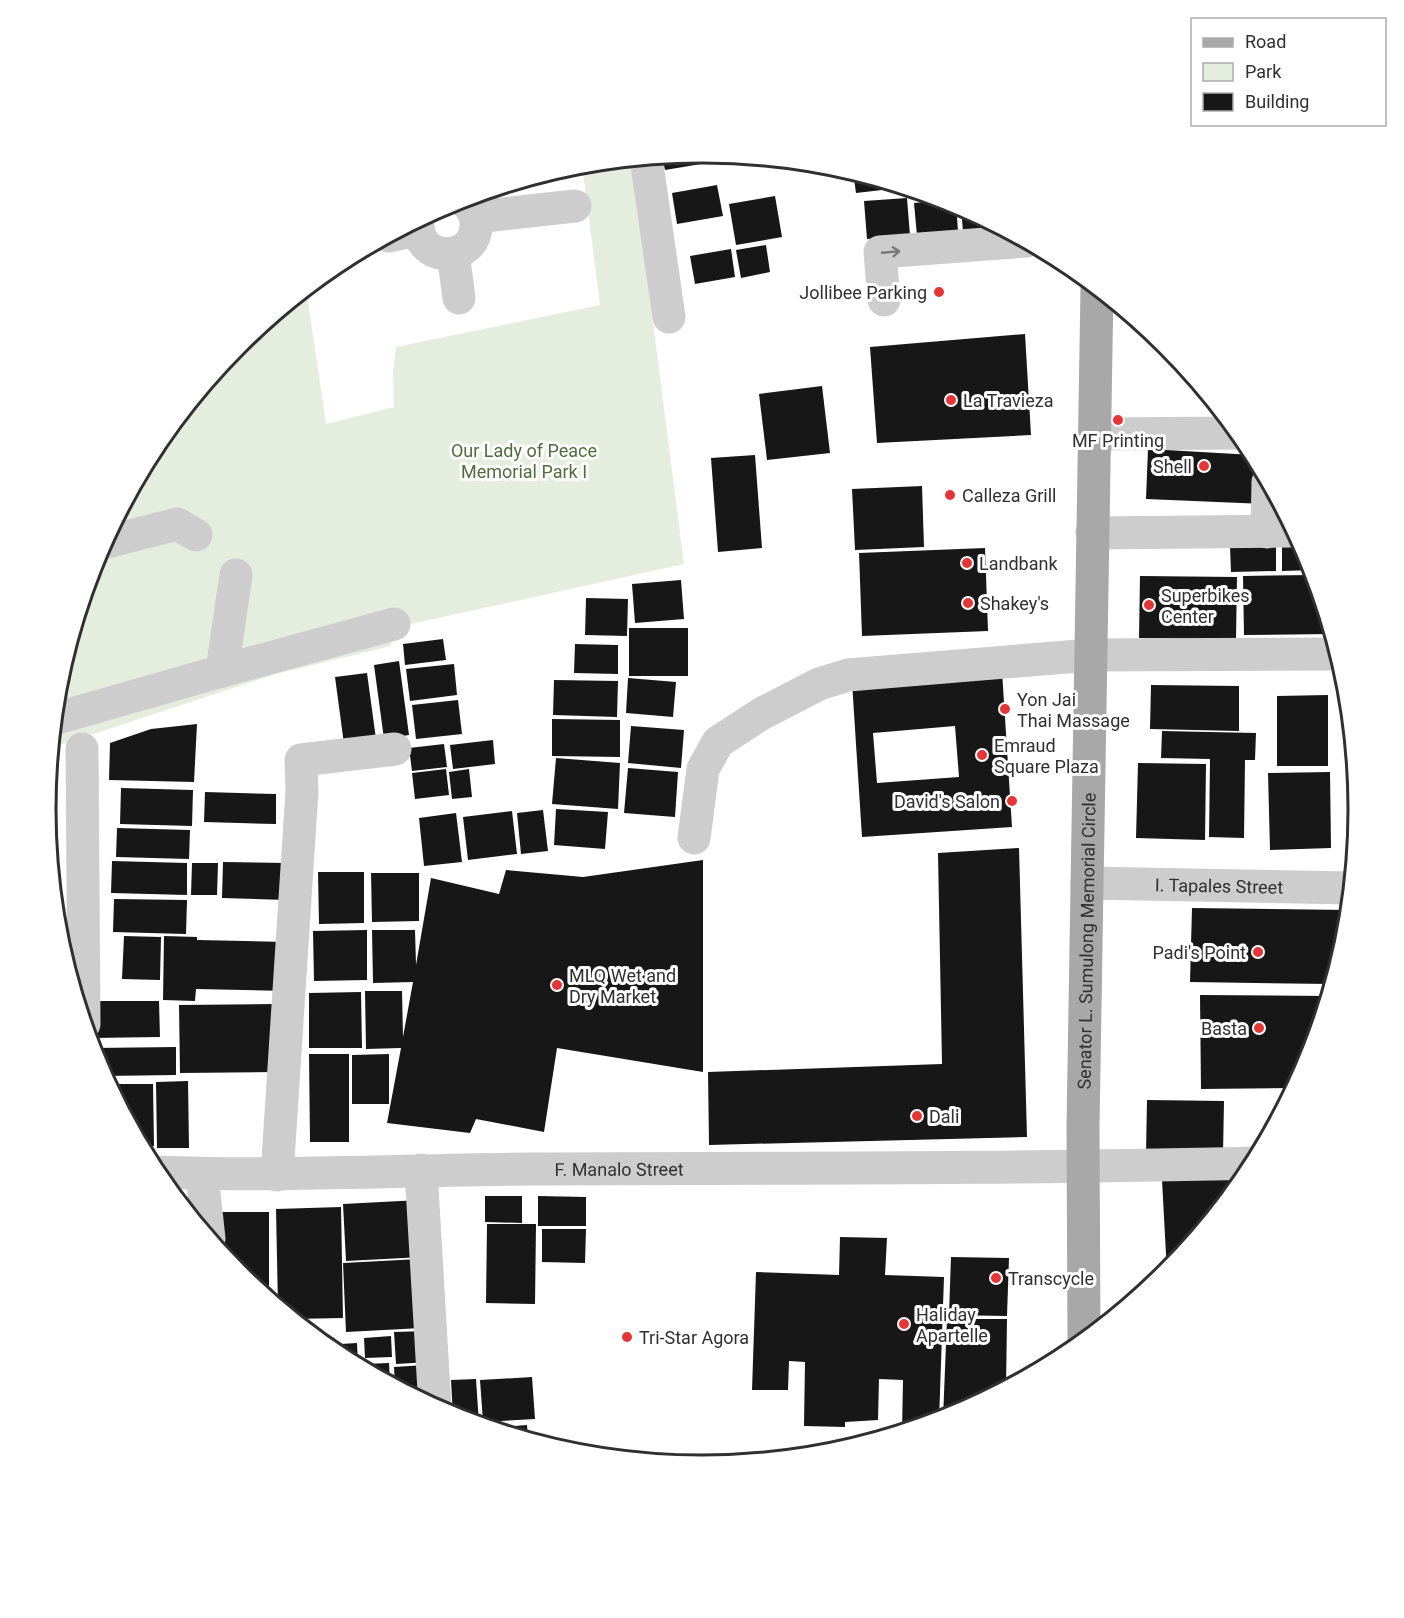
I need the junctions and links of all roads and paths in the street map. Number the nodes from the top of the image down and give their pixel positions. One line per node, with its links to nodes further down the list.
1 (647, 165): 10 (street)
2 (575, 206): 3 (street)
3 (468, 208): 6 (street)
4 (410, 232): 6 (street)
5 (1012, 242): 9 (street, one-way to 5)
6 (453, 253): 8 (street)
7 (1098, 297): 12 (main road, Senator L. Sumulong Memorial Circle)
8 (459, 298)
9 (884, 300)
10 (669, 317)
11 (1228, 433): 12 (street)
12 (1094, 434): 15 (main road, Senator L. Sumulong Memorial Circle)
13 (1276, 512): 14 (street)
14 (1281, 532): 15 (street)
15 (1092, 533): 20 (main road, Senator L. Sumulong Memorial Circle)
16 (196, 535): 17 (street)
17 (115, 540)
18 (237, 575): 22 (street)
19 (394, 624): 22 (street)
20 (1091, 654): 21 (street); 26 (street); 27 (main road, Senator L. Sumulong Memorial Circle)
21 (1329, 654)
22 (222, 671): 23 (street)
23 (62, 717)
24 (82, 749): 29 (street)
25 (395, 749): 35 (street)
26 (694, 838)
27 (1087, 884): 28 (street, I. Tapales Street); 31 (main road, Senator L. Sumulong Memorial Circle)
28 (1343, 888)
29 (84, 996)
30 (1243, 1162): 31 (street, F. Manalo Street)
31 (1083, 1167): 32 (street, F. Manalo Street); 37 (main road, Senator L. Sumulong Memorial Circle)
32 (421, 1170): 35 (street, F. Manalo Street); 38 (street)
33 (167, 1173): 34 (street, F. Manalo Street)
34 (202, 1174): 35 (street, F. Manalo Street); 36 (street)
35 (277, 1175)
36 (207, 1225)
37 (1088, 1328)
38 (434, 1397)

